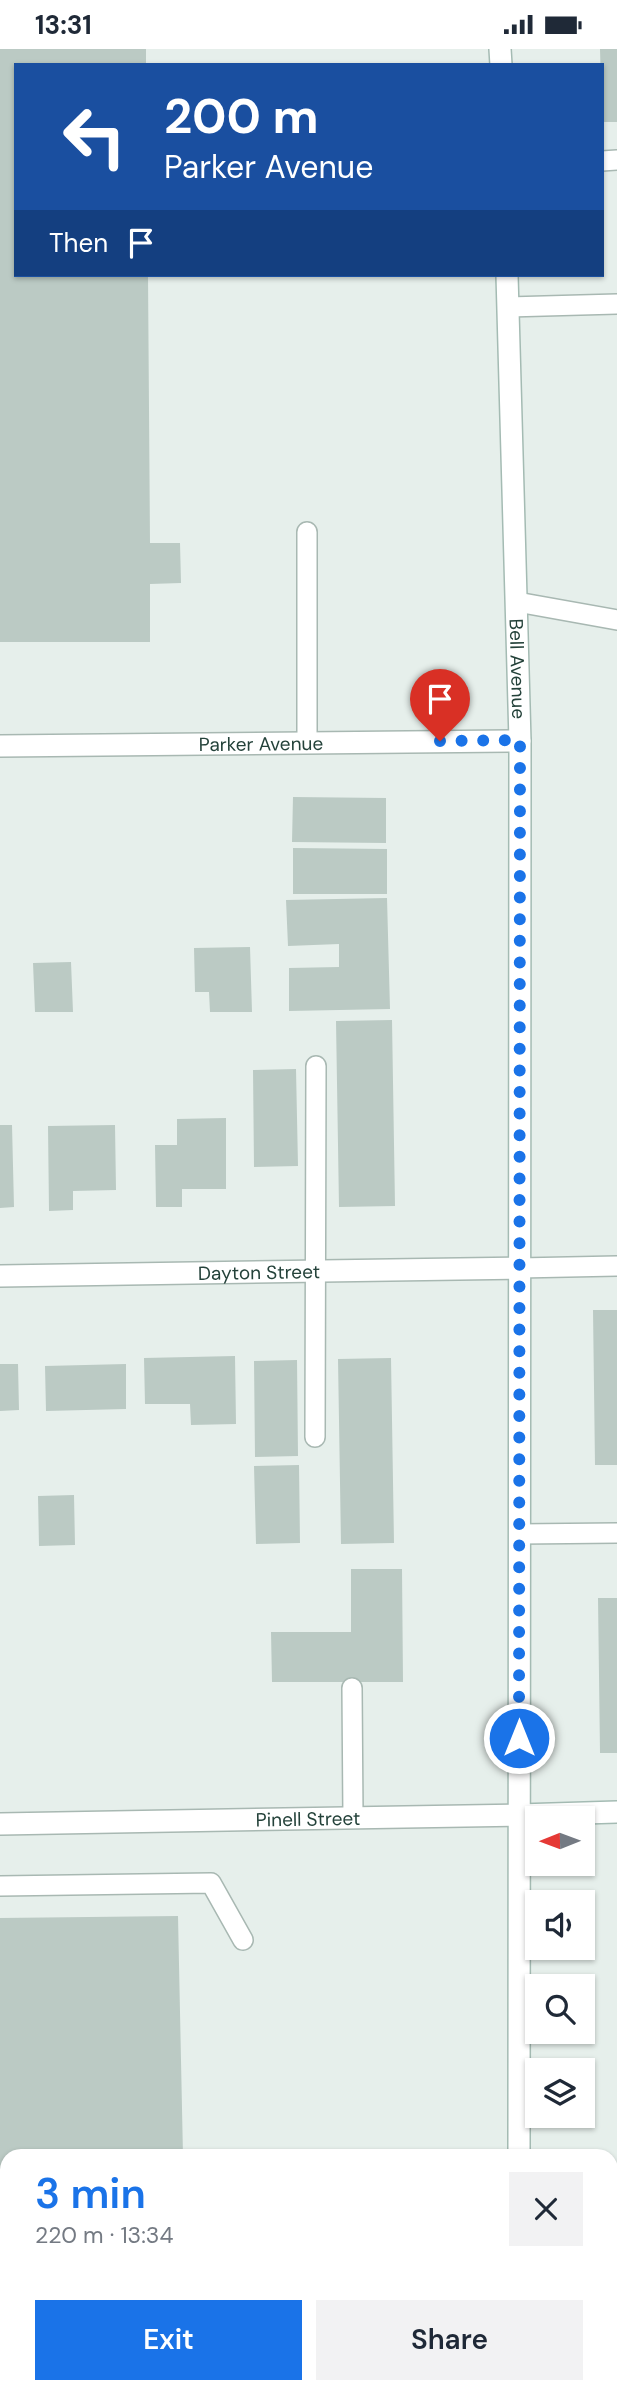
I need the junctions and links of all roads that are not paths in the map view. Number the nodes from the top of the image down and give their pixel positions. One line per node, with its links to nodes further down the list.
1 (507, 277): 3 (main road, Bell Avenue)
2 (617, 304): 3 (lane)
3 (508, 307): 5 (main road, Bell Avenue)
4 (307, 532): 8 (lane)
5 (517, 602): 6 (lane); 7 (main road, Bell Avenue)
6 (617, 620)
7 (520, 740): 8 (main road, Parker Avenue); 12 (main road, Bell Avenue)
8 (307, 743): 9 (main road, Parker Avenue)
9 (0, 746)
10 (316, 1066): 13 (lane)
11 (617, 1266): 12 (lane)
12 (519, 1268): 13 (main road, Dayton Street); 17 (main road, Bell Avenue)
13 (314, 1271): 14 (main road, Dayton Street); 15 (lane)
14 (0, 1276)
15 (315, 1437)
16 (617, 1533): 17 (lane)
17 (519, 1534): 20 (main road, Bell Avenue)
18 (352, 1688): 21 (lane)
19 (617, 1812): 20 (main road, Pinell Street)
20 (519, 1815): 21 (main road, Pinell Street); 25 (main road, Bell Avenue)
21 (353, 1817): 22 (main road, Pinell Street)
22 (0, 1824)
23 (0, 1886): 24 (lane)
24 (243, 1940)
25 (519, 2149)

